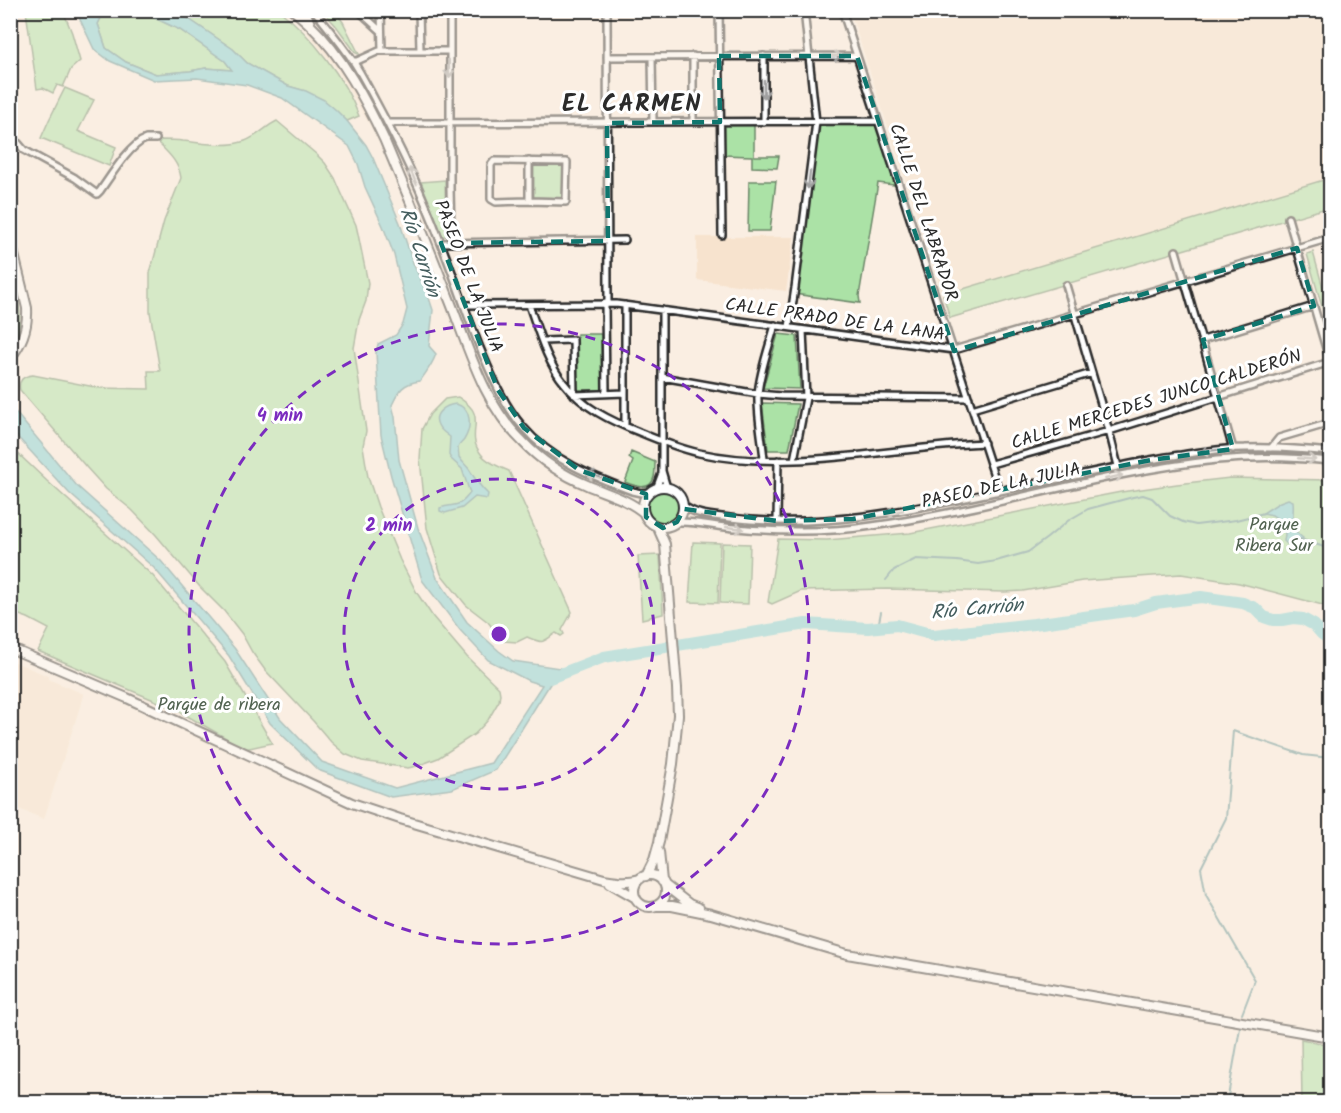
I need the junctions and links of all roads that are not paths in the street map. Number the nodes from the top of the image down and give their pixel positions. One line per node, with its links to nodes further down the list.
1 (295, 10): 12 (main road, PASEO DE LA JULIA)
2 (305, 10): 12 (main road, PASEO DE LA JULIA)
3 (314, 10): 24 (street, PASEO DE LA JULIA)
4 (358, 10): 13 (street)
5 (381, 10): 13 (street)
6 (419, 10): 15 (street)
7 (450, 10): 16 (street)
8 (607, 10): 22 (street)
9 (719, 10): 18 (street)
10 (804, 10): 20 (street)
11 (842, 10): 21 (street, CALLE DEL LABRADOR)
12 (311, 26): 94 (main road, PASEO DE LA JULIA)
13 (381, 31): 14 (street)
14 (382, 51): 15 (street); 24 (street)
15 (420, 51): 16 (street)
16 (449, 51): 26 (street, one-way to 26)
17 (693, 56): 18 (street); 23 (street); 28 (street)
18 (719, 56): 19 (street); 29 (street)
19 (764, 56): 20 (street); 30 (street, one-way to 30)
20 (808, 56): 21 (street, one-way to 21); 31 (street)
21 (857, 56): 25 (street, CALLE DEL LABRADOR)
22 (607, 57): 23 (street); 33 (street)
23 (652, 57): 27 (street)
24 (353, 61): 32 (street, PASEO DE LA JULIA)
25 (878, 121): 31 (street); 62 (street, CALLE DEL LABRADOR)
26 (449, 122): 32 (street); 33 (street); 45 (street)
27 (653, 122): 28 (street); 33 (street)
28 (693, 122): 29 (street)
29 (720, 122): 30 (street); 39 (street)
30 (764, 122): 31 (street)
31 (816, 122): 58 (street, one-way to 58)
32 (388, 123): 44 (street, PASEO DE LA JULIA, one-way to 32)
33 (607, 123): 43 (street)
34 (156, 139): 35 (street)
35 (18, 142)
36 (529, 161): 37 (street); 37 (street); 37 (street)
37 (529, 201)
38 (1288, 218): 46 (street)
39 (722, 235)
40 (10, 238): 63 (main road)
41 (1330, 238): 46 (street, CALLE PRADO DE LA LANA)
42 (625, 240): 43 (street)
43 (608, 241): 45 (street); 50 (street)
44 (441, 243): 45 (street); 51 (street, PASEO DE LA JULIA)
45 (452, 243)
46 (1297, 248): 48 (street, CALLE PRADO DE LA LANA); 54 (street)
47 (1176, 251): 48 (street)
48 (1186, 281): 56 (street, CALLE PRADO DE LA LANA); 60 (street)
49 (1066, 285): 56 (street)
50 (606, 303): 52 (street, CALLE PRADO DE LA LANA); 53 (street, CALLE PRADO DE LA LANA); 68 (street)
51 (464, 305): 52 (street, CALLE PRADO DE LA LANA); 91 (street, PASEO DE LA JULIA, one-way to 51)
52 (529, 305): 61 (street)
53 (625, 305): 55 (street, CALLE PRADO DE LA LANA); 67 (street)
54 (1314, 306): 60 (street); 64 (street)
55 (662, 310): 57 (street, CALLE PRADO DE LA LANA); 66 (street)
56 (1075, 314): 62 (street, CALLE PRADO DE LA LANA); 65 (street)
57 (775, 325): 58 (street, CALLE PRADO DE LA LANA); 69 (street)
58 (789, 327): 59 (street, CALLE PRADO DE LA LANA)
59 (803, 330): 62 (street, CALLE PRADO DE LA LANA); 72 (street)
60 (1203, 340): 71 (street)
61 (543, 341): 70 (street); 70 (street)
62 (954, 350): 73 (street, CALLE DEL LABRADOR)
63 (10, 358)
64 (1330, 362): 71 (street, CALLE MERCEDES JUNCO CALDERÓN)
65 (1092, 373): 74 (street); 77 (street)
66 (663, 377): 69 (street); 78 (street)
67 (625, 393): 68 (street); 76 (street)
68 (606, 394): 70 (street)
69 (758, 394): 72 (street); 83 (street)
70 (574, 395): 76 (street)
71 (1218, 396): 77 (street, CALLE MERCEDES JUNCO CALDERÓN); 80 (street)
72 (806, 398): 73 (street); 85 (street)
73 (969, 398): 74 (street, CALLE DEL LABRADOR)
74 (972, 409): 79 (street, CALLE DEL LABRADOR)
75 (1330, 423): 81 (street)
76 (625, 426): 78 (street)
77 (1109, 430): 87 (street, CALLE MERCEDES JUNCO CALDERÓN); 88 (street)
78 (662, 441): 83 (street); 89 (street)
79 (984, 443): 85 (street); 87 (street, CALLE DEL LABRADOR)
80 (1233, 448): 81 (street, PASEO DE LA JULIA); 88 (street, PASEO DE LA JULIA, one-way to 88)
81 (1271, 448): 82 (street, PASEO DE LA JULIA)
82 (1330, 452)
83 (764, 459): 84 (street)
84 (778, 460): 85 (street); 97 (street)
85 (794, 460)
86 (1330, 461): 98 (street, PASEO DE LA JULIA, one-way to 86)
87 (991, 464): 92 (street, CALLE DEL LABRADOR)
88 (1118, 466): 92 (street, PASEO DE LA JULIA)
89 (662, 471): 90 (street); 91 (street)
90 (667, 488): 91 (main road); 95 (main road)
91 (653, 490): 93 (main road)
92 (999, 491): 97 (street, PASEO DE LA JULIA, one-way to 97)
93 (644, 501): 94 (main road, PASEO DE LA JULIA); 96 (main road)
94 (629, 502): 96 (main road, PASEO DE LA JULIA)
95 (683, 505): 97 (street, PASEO DE LA JULIA); 98 (main road)
96 (644, 513): 99 (main road)
97 (777, 521)
98 (677, 522): 100 (main road)
99 (657, 526): 100 (main road); 101 (main road)
100 (669, 526): 101 (main road)
101 (665, 543): 103 (main road)
102 (10, 648): 105 (main road)
103 (658, 842): 104 (main road); 106 (main road)
104 (643, 878): 105 (main road); 106 (main road); 107 (main road)
105 (604, 879): 107 (main road)
106 (664, 883): 108 (main road); 109 (main road)
107 (636, 898): 108 (main road)
108 (656, 906): 109 (main road)
109 (711, 914): 110 (main road)
110 (1330, 1037)

